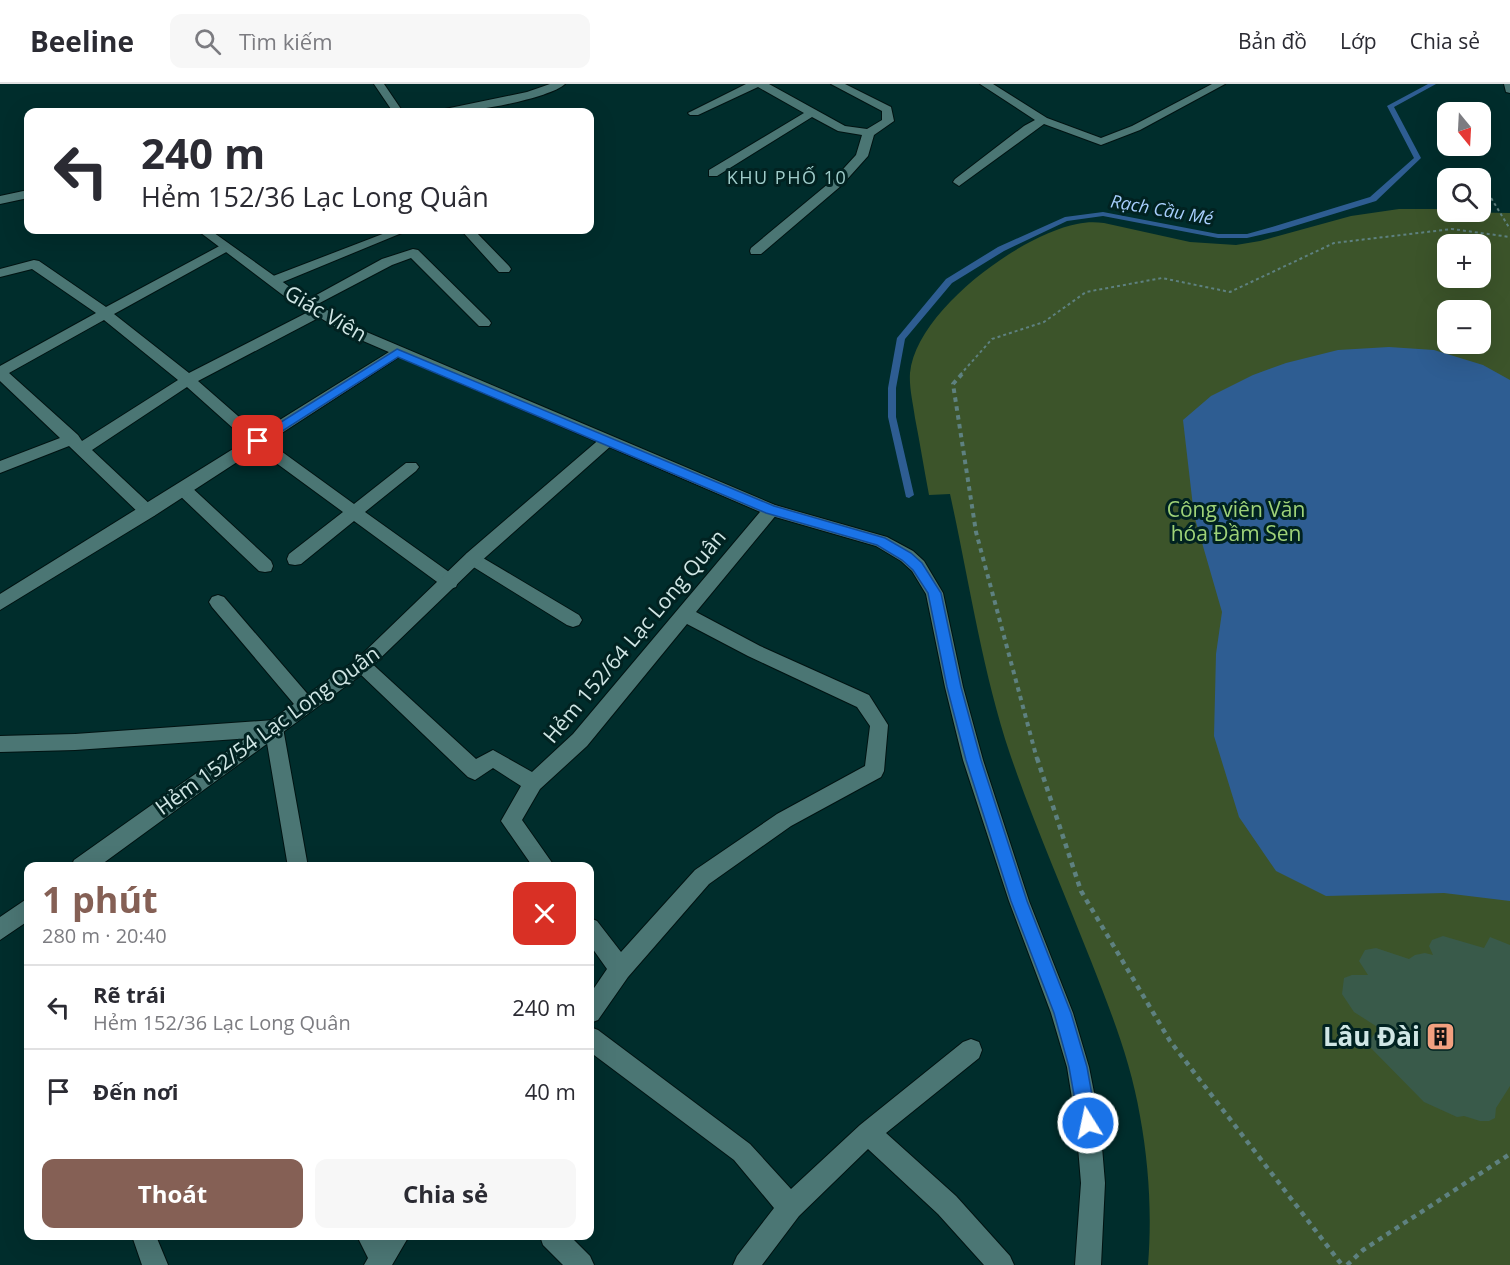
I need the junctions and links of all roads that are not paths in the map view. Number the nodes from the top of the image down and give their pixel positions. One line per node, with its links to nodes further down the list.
1 (379, 84): 10 (street)
2 (560, 84): 11 (street)
3 (754, 84): 13 (street)
4 (761, 84): 12 (street)
5 (836, 84): 15 (street)
6 (985, 84): 14 (street)
7 (1220, 84): 14 (street)
8 (1509, 84): 9 (street)
9 (1510, 90)
10 (395, 108)
11 (465, 108)
12 (813, 112): 15 (street); 16 (street)
13 (694, 113)
14 (1043, 120): 17 (street)
15 (869, 133): 24 (street)
16 (713, 173)
17 (959, 182)
18 (24, 196): 19 (street)
19 (0, 200)
20 (207, 234): 23 (street, Giác Viên)
21 (393, 234): 27 (street)
22 (471, 234): 25 (street)
23 (225, 247): 27 (street, Giác Viên); 29 (street)
24 (756, 252)
25 (504, 269)
26 (0, 273): 29 (street)
27 (273, 282): 28 (street, Giác Viên)
28 (313, 308): 30 (street); 31 (street, Giác Viên); 33 (street)
29 (106, 314): 32 (street); 33 (street)
30 (484, 323)
31 (397, 352): 34 (street); 35 (street, Giác Viên)
32 (0, 373): 36 (street)
33 (188, 380): 34 (street); 36 (street)
34 (258, 441): 39 (street); 42 (street)
35 (607, 441): 40 (street, Giác Viên); 43 (street, Hẻm 152/54 Lạc Long Quân)
36 (77, 444): 37 (street); 41 (street)
37 (0, 467)
38 (411, 467): 42 (street)
39 (183, 489): 41 (street); 45 (street)
40 (771, 510): 49 (street, Hẻm 152/64 Lạc Long Quân); 76 (street, Giác Viên)
41 (148, 512): 48 (street)
42 (354, 512): 44 (street); 46 (street)
43 (473, 558): 46 (street, Hẻm 152/54 Lạc Long Quân); 50 (street)
44 (295, 559)
45 (265, 566)
46 (450, 582): 51 (street, Hẻm 152/54 Lạc Long Quân)
47 (218, 602): 52 (street)
48 (0, 603)
49 (684, 614): 55 (street, Hẻm 152/64 Lạc Long Quân); 62 (street)
50 (573, 620)
51 (362, 664): 52 (street, Hẻm 152/54 Lạc Long Quân); 55 (street)
52 (305, 704): 53 (street, Hẻm 152/54 Lạc Long Quân)
53 (274, 728): 54 (street); 56 (street, Hẻm 152/54 Lạc Long Quân); 57 (street)
54 (0, 744)
55 (533, 783): 58 (street, Hẻm 152/64 Lạc Long Quân)
56 (88, 862)
57 (297, 862)
58 (541, 862)
59 (24, 911): 60 (street)
60 (0, 930)
61 (594, 933): 62 (street)
62 (620, 969): 63 (street)
63 (594, 1006)
64 (594, 1041): 67 (street)
65 (971, 1050): 66 (street)
66 (868, 1133): 67 (street); 75 (street)
67 (790, 1207): 74 (street)
68 (146, 1240): 72 (street)
69 (392, 1240): 71 (street)
70 (556, 1240): 73 (street)
71 (376, 1253)
72 (155, 1265)
73 (581, 1265)
74 (746, 1265)
75 (1001, 1265)
76 (1088, 1265)

